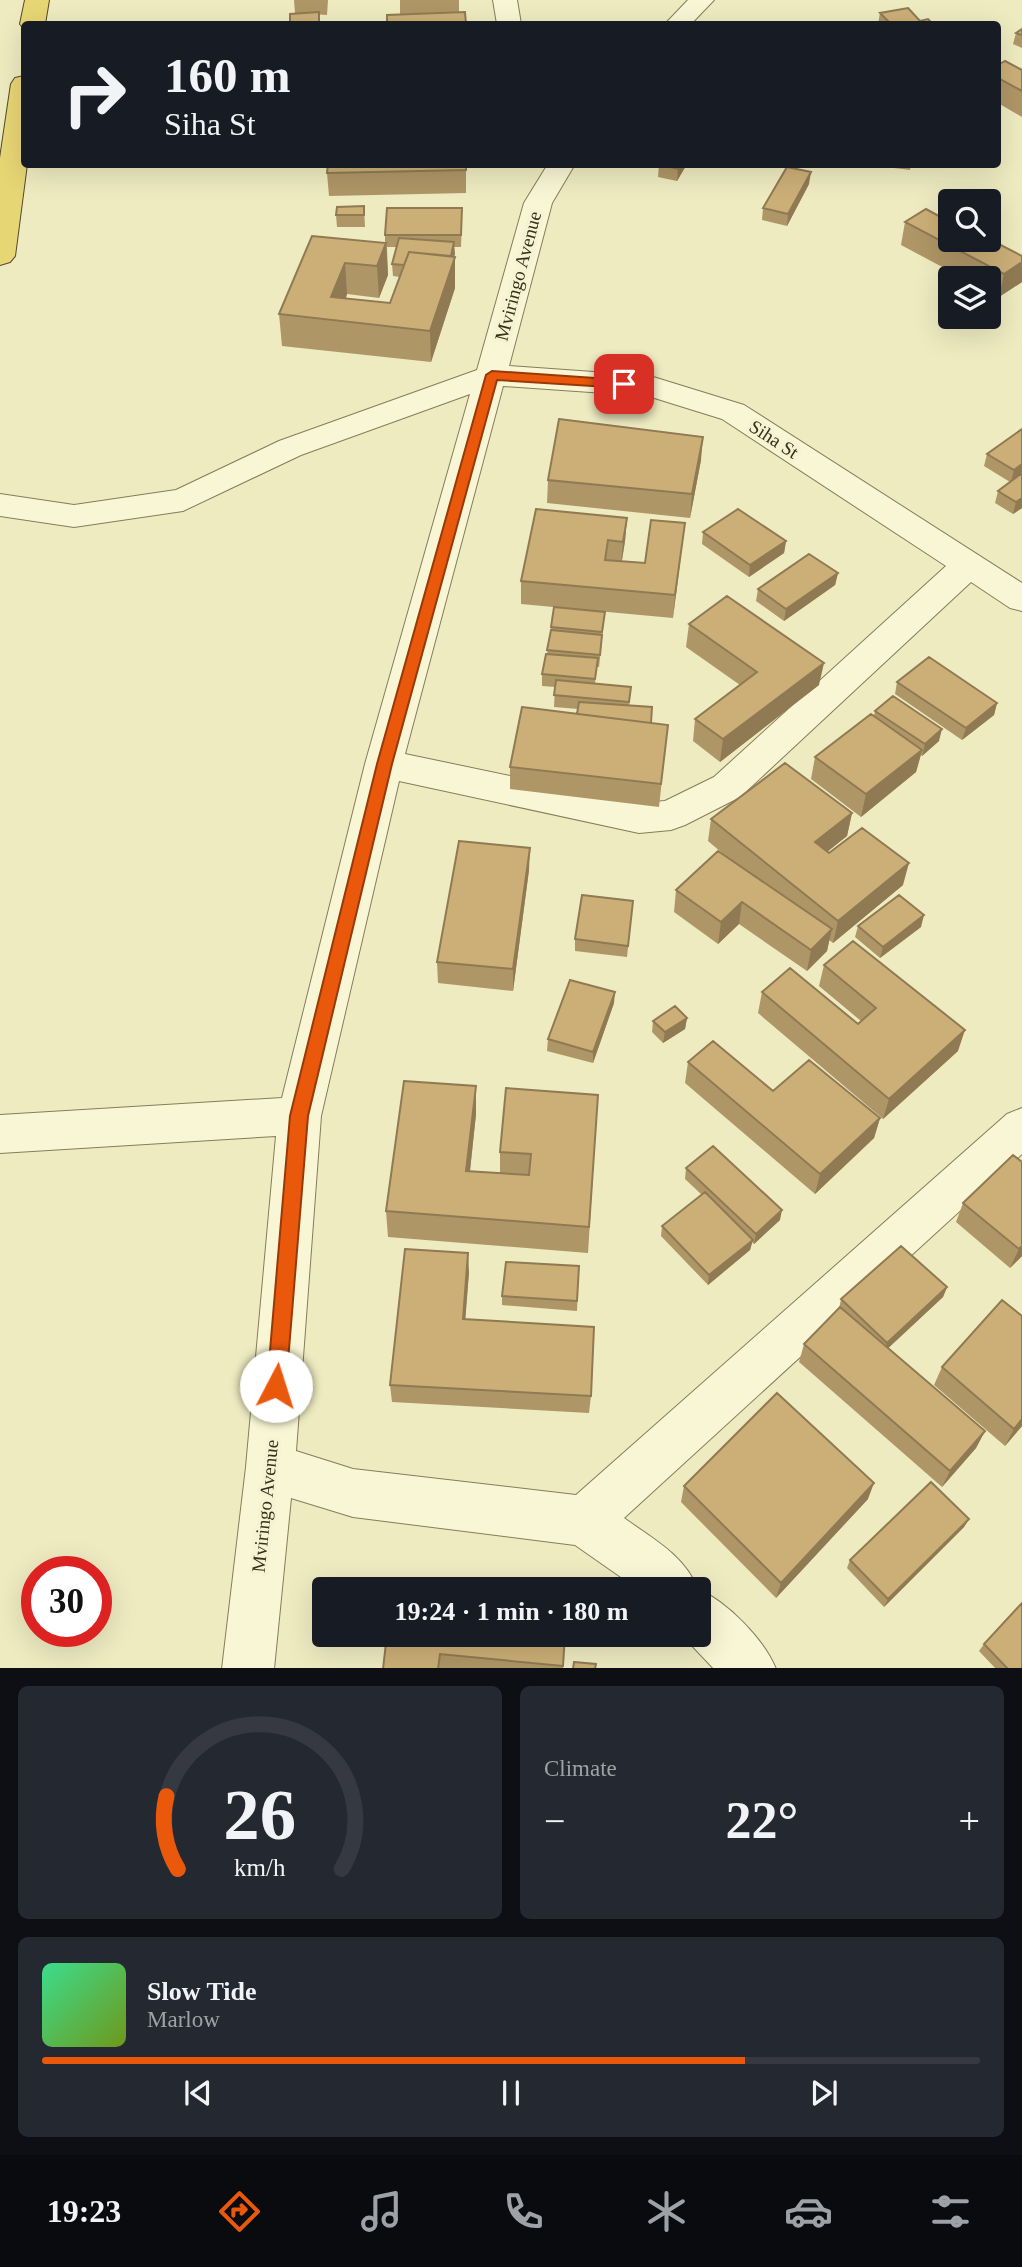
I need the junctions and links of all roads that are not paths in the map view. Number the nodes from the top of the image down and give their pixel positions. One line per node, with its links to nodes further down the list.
1 (37, 0): 4 (highway)
2 (505, 0): 5 (street)
3 (702, 0): 6 (street)
4 (34, 21)
5 (508, 21)
6 (680, 21)
7 (21, 106): 11 (highway)
8 (532, 168): 10 (street)
9 (560, 168): 10 (street, Mviringo Avenue)
10 (538, 203): 12 (street, Mviringo Avenue)
11 (0, 256)
12 (492, 375): 13 (street); 14 (street, Siha St); 16 (street, Mviringo Avenue)
13 (0, 505)
14 (969, 564): 15 (street, Siha St); 16 (street)
15 (1022, 599)
16 (384, 764): 17 (street, Mviringo Avenue)
17 (299, 1116): 19 (street); 20 (street, Mviringo Avenue)
18 (1022, 1127): 21 (street)
19 (0, 1134)
20 (270, 1467): 21 (street); 24 (street, Mviringo Avenue)
21 (584, 1521): 22 (street)
22 (662, 1577)
23 (711, 1628): 25 (street)
24 (248, 1668)
25 (750, 1668)

